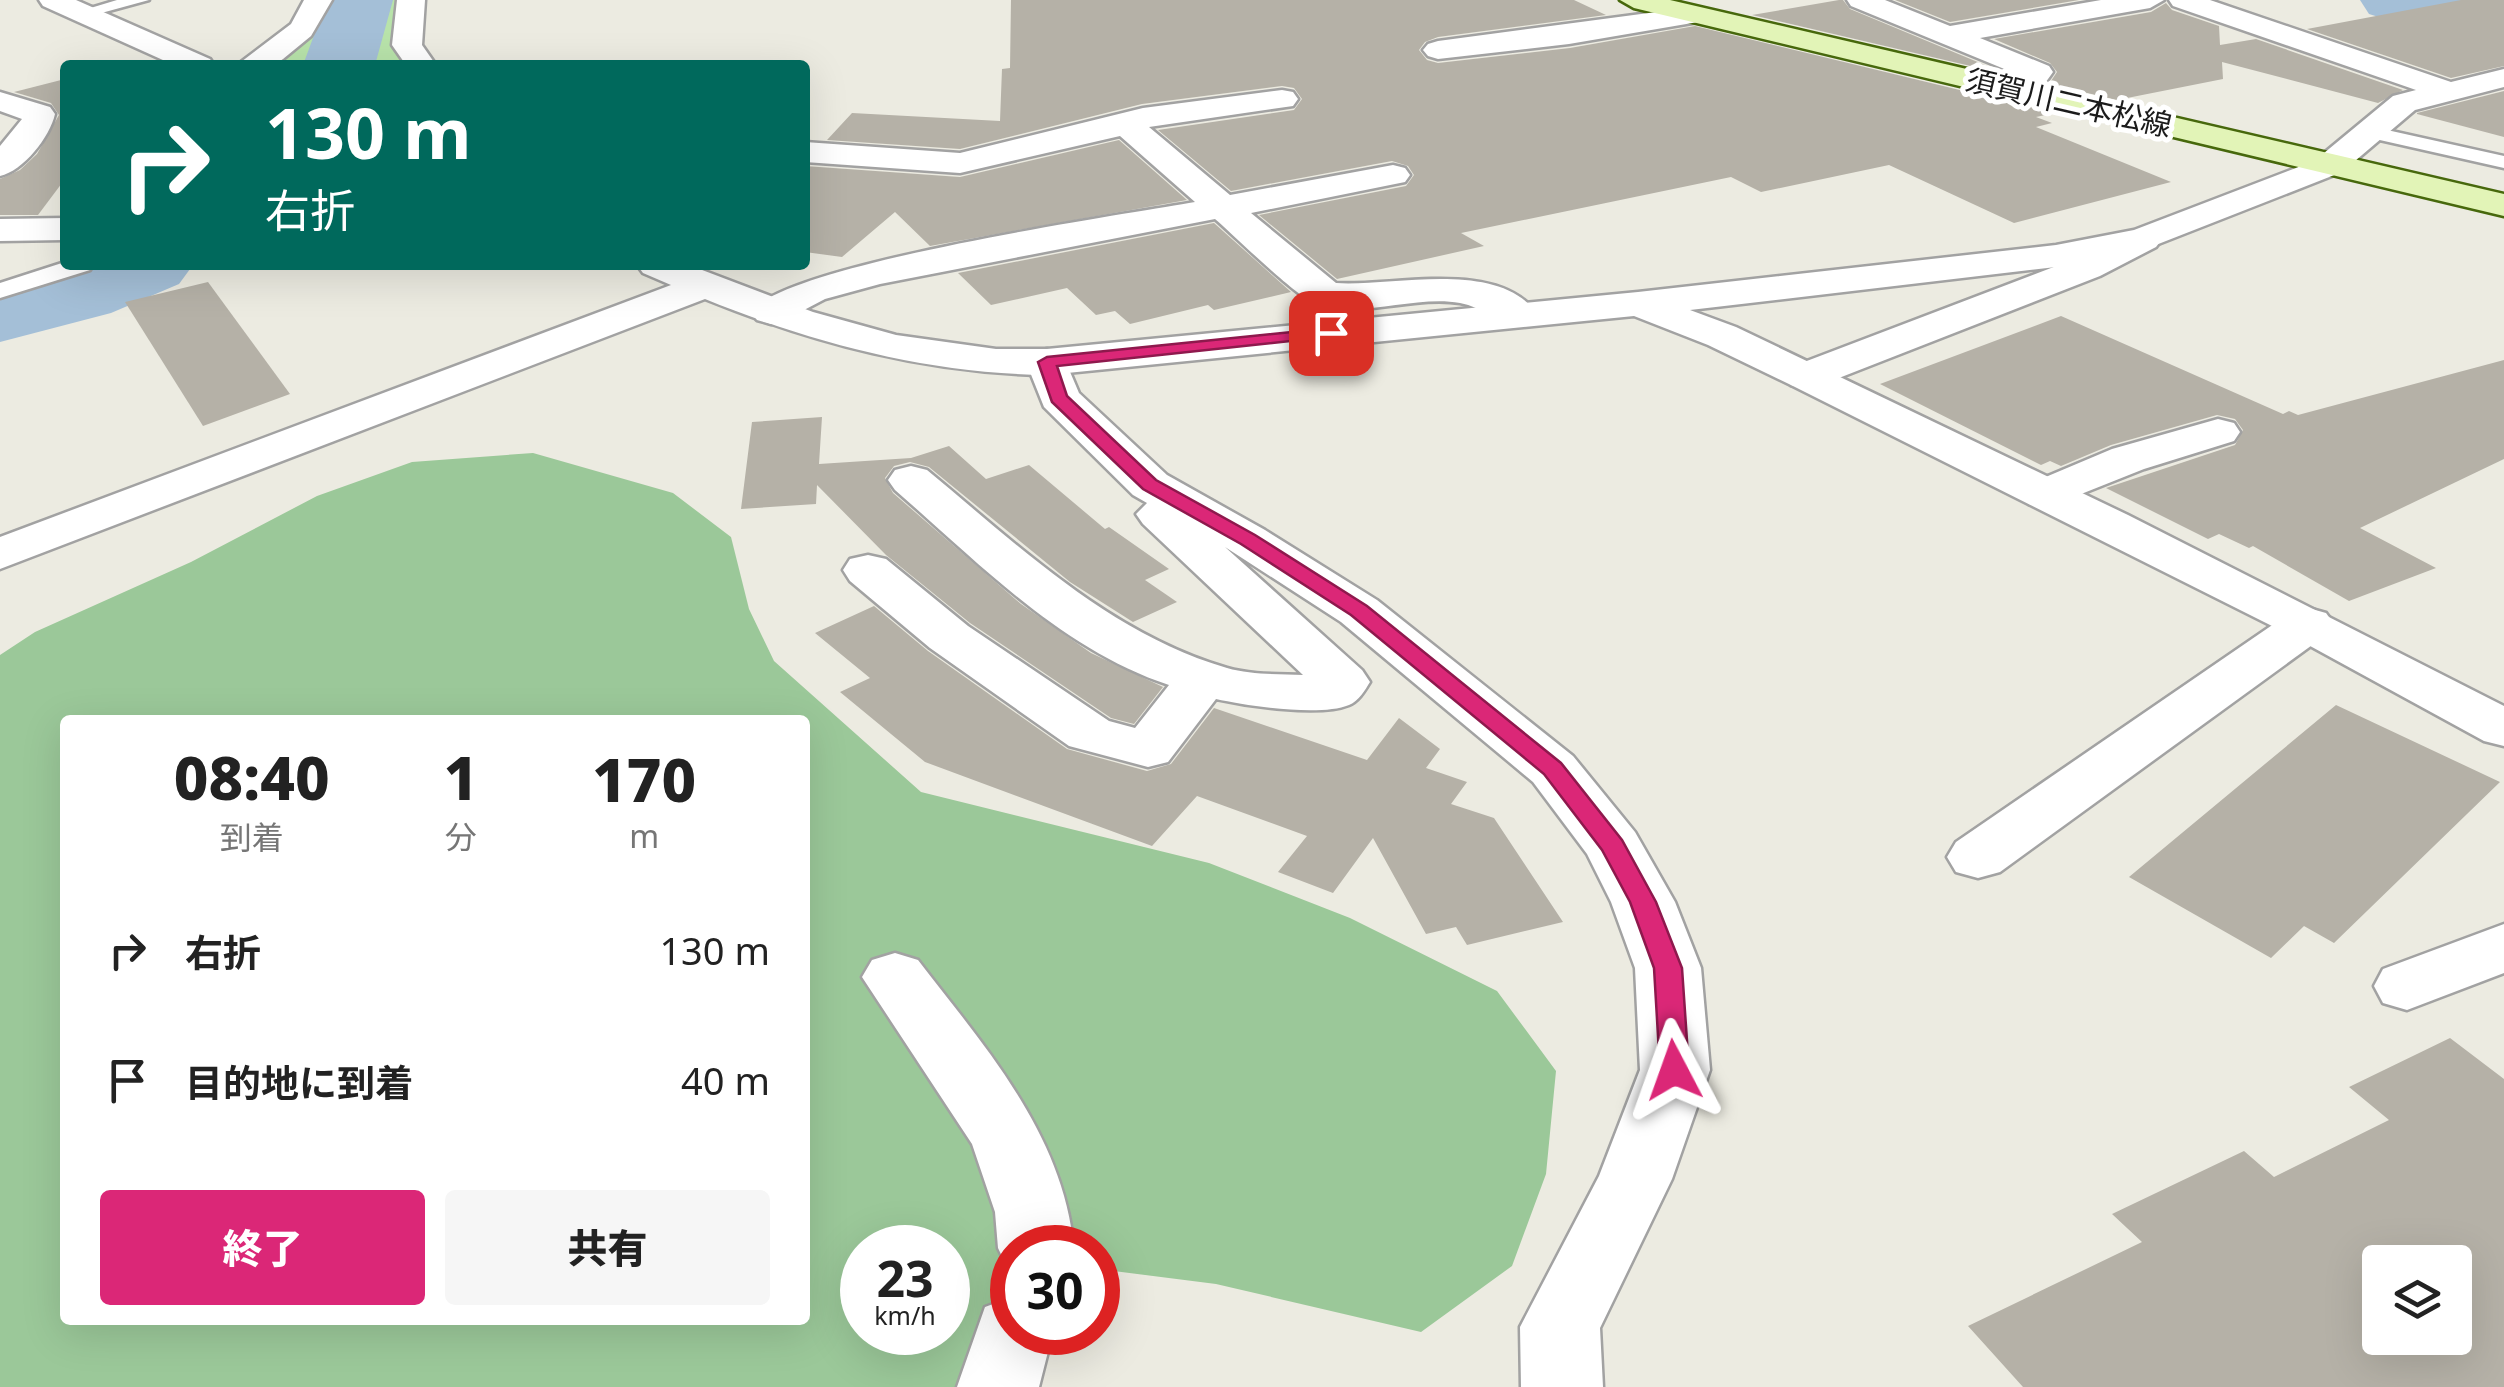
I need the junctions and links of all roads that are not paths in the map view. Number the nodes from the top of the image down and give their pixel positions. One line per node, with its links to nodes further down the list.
1 (52, 0): 9 (street)
2 (140, 0): 9 (lane)
3 (318, 0): 14 (street)
4 (411, 0): 15 (street)
5 (1634, 0): 10 (main road, 須賀川二本松線)
6 (1861, 0): 11 (street)
7 (2150, 0): 11 (street)
8 (2184, 0): 17 (street)
9 (83, 14): 13 (street)
10 (1694, 14): 12 (street); 18 (main road, 須賀川二本松線)
11 (1947, 35): 18 (street)
12 (1438, 50)
13 (189, 60)
14 (259, 60)
15 (417, 60)
16 (2504, 78): 17 (street)
17 (2444, 90): 22 (street)
18 (2022, 91): 25 (main road, 須賀川二本松線)
19 (1282, 99): 21 (street)
20 (0, 100): 26 (street)
21 (1126, 125): 23 (street); 29 (street)
22 (2369, 132): 24 (lane); 25 (street)
23 (810, 152)
24 (2504, 162)
25 (2330, 165): 28 (main road, 須賀川二本松線); 32 (street)
26 (0, 166)
27 (1393, 175): 29 (street)
28 (2504, 205)
29 (1221, 209): 38 (street); 39 (street)
30 (60, 228): 31 (street)
31 (0, 230)
32 (2143, 240): 37 (street); 41 (street)
33 (64, 270): 36 (lane)
34 (668, 270): 35 (street)
35 (705, 286): 38 (street); 46 (street)
36 (0, 290)
37 (1638, 304): 39 (street); 41 (street)
38 (771, 312): 40 (street)
39 (1517, 314): 40 (street)
40 (1047, 362): 44 (street)
41 (1806, 376): 45 (street)
42 (2218, 432): 45 (street)
43 (911, 480): 49 (street)
44 (1150, 484): 49 (street); 58 (street)
45 (2046, 494): 48 (street)
46 (0, 554)
47 (868, 570): 49 (street)
48 (2308, 624): 50 (street); 51 (street)
49 (1204, 678)
50 (2504, 729)
51 (1978, 856)
52 (2504, 947): 54 (street)
53 (895, 977): 55 (street)
54 (2407, 986)
55 (1032, 1225)
56 (1007, 1355): 57 (street)
57 (998, 1387)
58 (1562, 1387)

